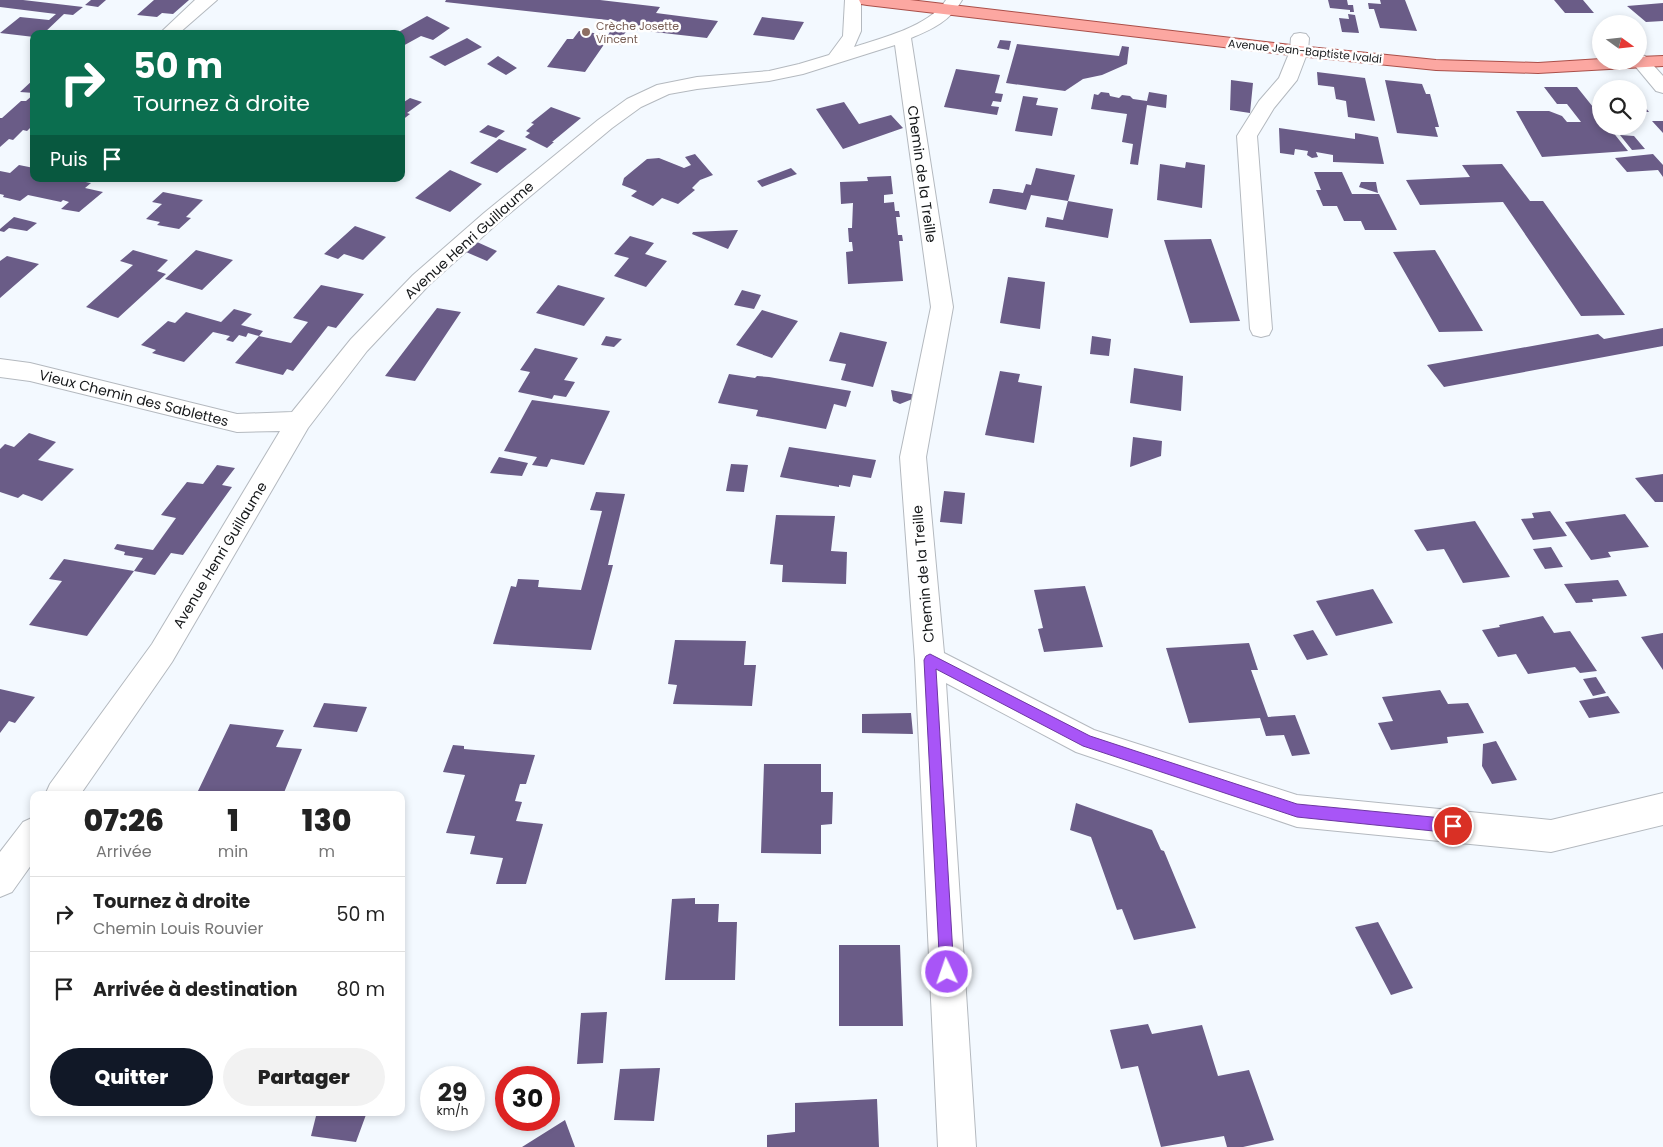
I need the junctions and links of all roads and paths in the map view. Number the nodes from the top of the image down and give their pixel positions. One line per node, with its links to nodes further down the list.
1 (209, 0): 7 (street)
2 (852, 0): 6 (street)
3 (867, 0): 5 (main road, Avenue Jean-Baptiste Ivaldi)
4 (965, 0): 9 (main road, Avenue Jean-Baptiste Ivaldi)
5 (951, 5): 8 (street, Avenue Henri Guillaume); 9 (main road, Avenue Jean-Baptiste Ivaldi)
6 (854, 23): 8 (street, Avenue Henri Guillaume); 13 (street)
7 (173, 30)
8 (902, 36): 13 (street, Avenue Henri Guillaume); 22 (street, Chemin de la Treille)
9 (1299, 45): 11 (main road, Avenue Jean-Baptiste Ivaldi); 16 (main road, Avenue Jean-Baptiste Ivaldi); 19 (street)
10 (1663, 49): 12 (main road, Avenue Jean-Baptiste Ivaldi)
11 (1592, 52)
12 (1648, 55)
13 (836, 58): 21 (street, Avenue Henri Guillaume)
14 (1648, 59): 15 (main road, Avenue Jean-Baptiste Ivaldi)
15 (1663, 61)
16 (1592, 63)
17 (1648, 69): 18 (street)
18 (1663, 87)
19 (1261, 329)
20 (0, 368): 21 (street, Vieux Chemin des Sablettes)
21 (299, 421): 23 (street, Avenue Henri Guillaume)
22 (930, 660): 24 (street); 27 (street, Chemin de la Treille)
23 (64, 791)
24 (1663, 809)
25 (30, 839): 26 (street)
26 (0, 880)
27 (957, 1147)

